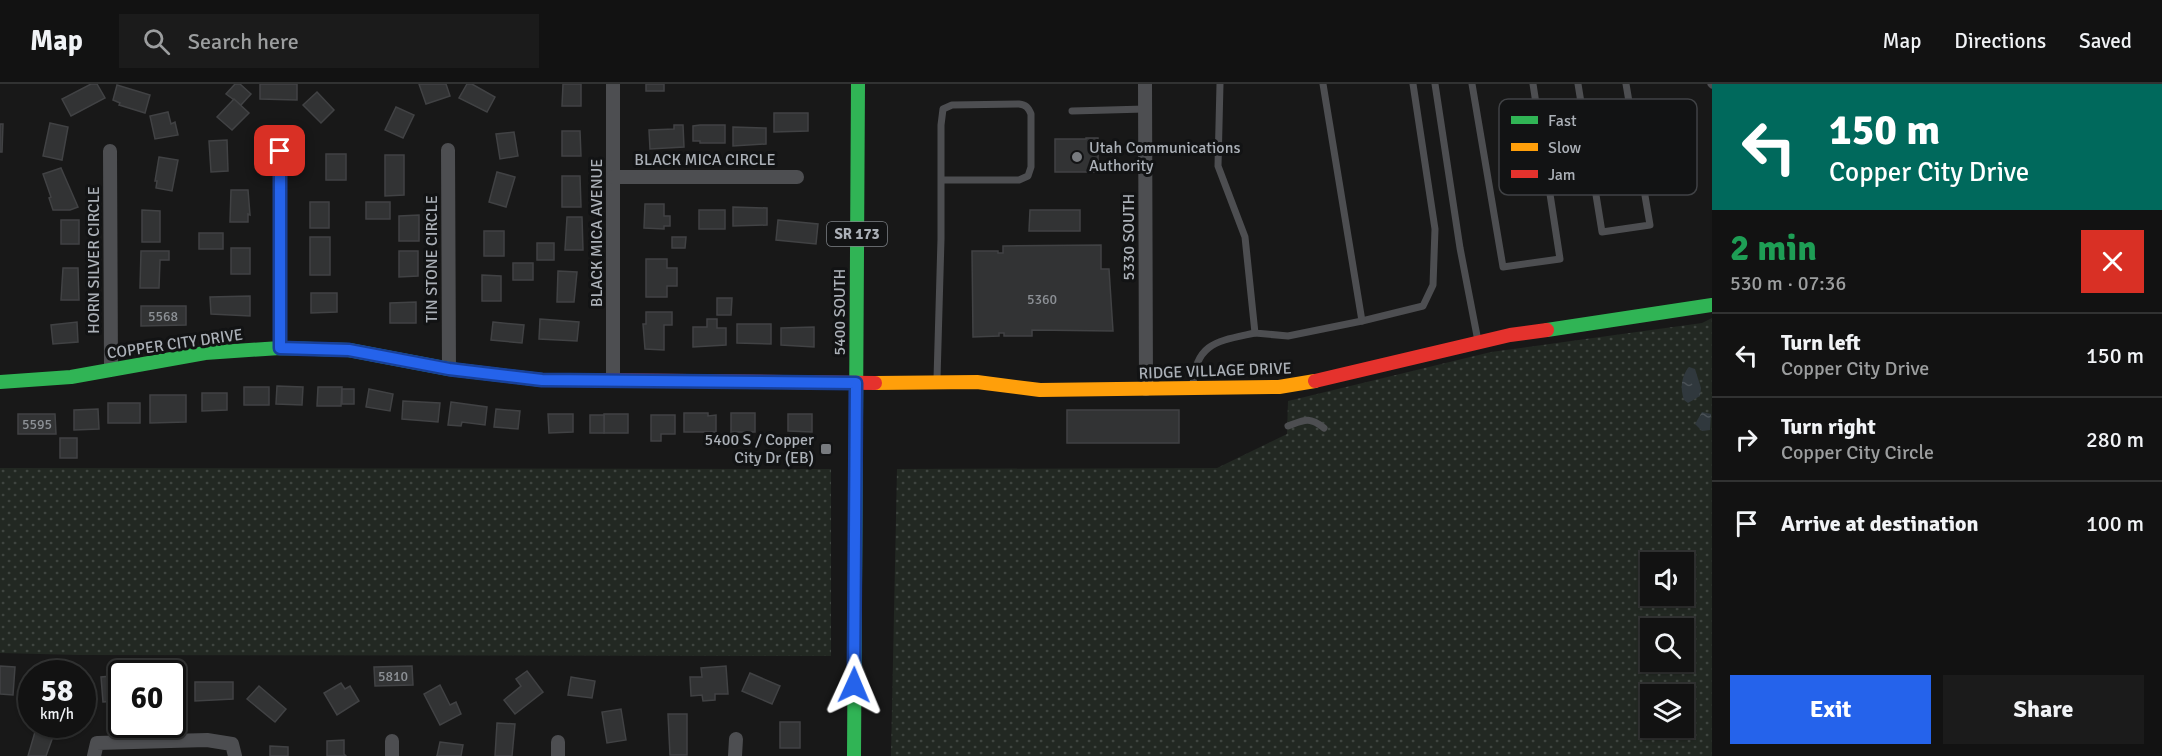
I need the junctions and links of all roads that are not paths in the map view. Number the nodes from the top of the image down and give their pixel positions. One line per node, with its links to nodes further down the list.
1 (613, 84): 20 (street, BLACK MICA AVENUE)
2 (858, 84): 36 (street, 5400 SOUTH / SR 173)
3 (1145, 84): 15 (street, 5330 SOUTH)
4 (1220, 84): 28 (lane)
5 (1323, 84): 27 (lane)
6 (1413, 84): 27 (lane)
7 (1435, 84): 29 (lane)
8 (1472, 84): 23 (lane)
9 (1533, 84): 12 (lane)
10 (1578, 84): 13 (lane)
11 (1626, 84): 14 (lane)
12 (1535, 99)
13 (1580, 99)
14 (1629, 99)
15 (1145, 108): 16 (lane); 37 (street, 5330 SOUTH)
16 (1072, 111)
17 (448, 150): 32 (street, TIN STONE CIRCLE)
18 (280, 151): 30 (street)
19 (110, 152): 31 (street, HORN SILVER CIRCLE)
20 (613, 177): 21 (street, BLACK MICA CIRCLE); 33 (street, BLACK MICA AVENUE)
21 (797, 177)
22 (941, 180): 22 (lane); 35 (lane)
23 (1550, 195)
24 (1596, 195): 25 (lane)
25 (1645, 195)
26 (1712, 305): 29 (street, RIDGE VILLAGE DRIVE)
27 (1362, 321): 28 (lane)
28 (1255, 333): 38 (lane)
29 (1478, 341): 38 (street, RIDGE VILLAGE DRIVE)
30 (280, 348): 31 (street, COPPER CITY DRIVE); 32 (street, COPPER CITY DRIVE)
31 (111, 369): 34 (street, COPPER CITY DRIVE)
32 (449, 369): 33 (street, COPPER CITY DRIVE)
33 (613, 381): 36 (street, COPPER CITY DRIVE)
34 (0, 382)
35 (937, 382): 36 (street, RIDGE VILLAGE DRIVE); 37 (street, RIDGE VILLAGE DRIVE)
36 (856, 383): 47 (street, 5400 SOUTH / SR 173)
37 (1146, 389): 38 (street, RIDGE VILLAGE DRIVE)
38 (1193, 389)
39 (1288, 426): 40 (lane)
40 (1324, 428)
41 (736, 739): 46 (street)
42 (392, 741): 45 (street)
43 (95, 749): 44 (street)
44 (235, 756)
45 (392, 756)
46 (735, 756)
47 (854, 756)

